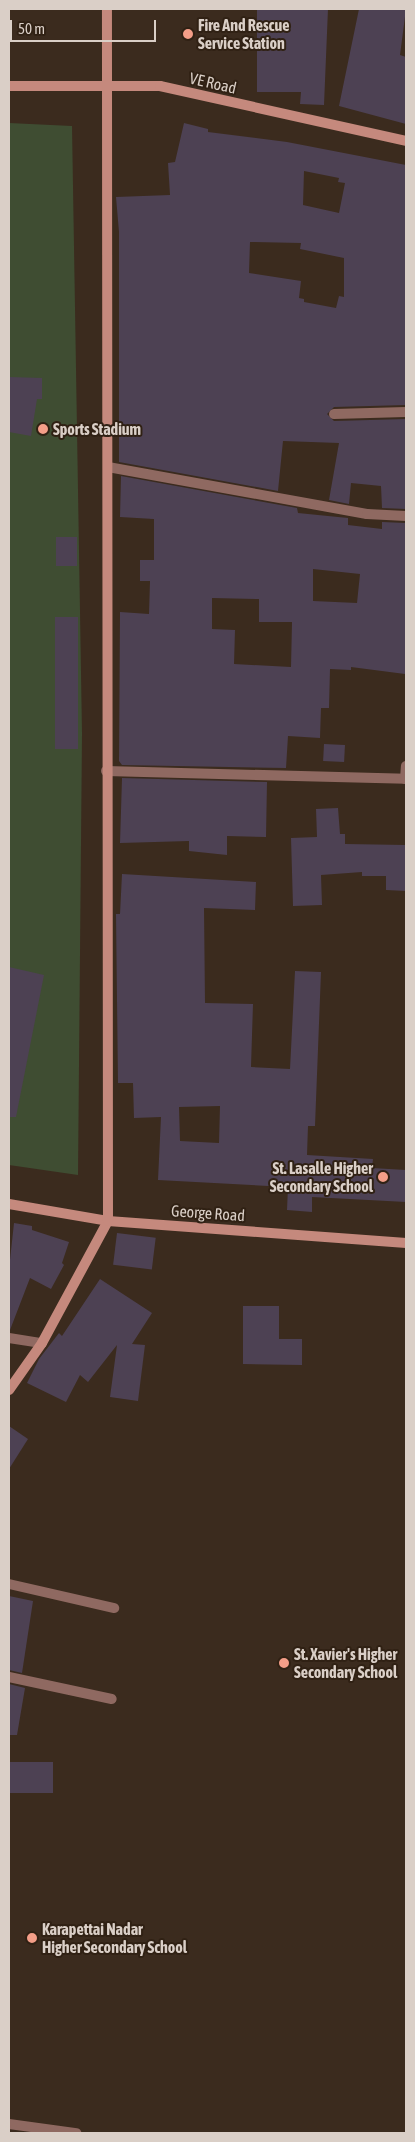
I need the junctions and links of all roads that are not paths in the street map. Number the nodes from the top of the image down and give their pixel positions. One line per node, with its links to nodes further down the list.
1 (107, 9): 3 (main road)
2 (9, 86): 3 (main road, VE Road)
3 (109, 86): 4 (main road, VE Road); 7 (main road)
4 (406, 141)
5 (406, 412): 6 (street)
6 (334, 414)
7 (108, 467): 8 (street); 10 (main road)
8 (406, 516)
9 (406, 766): 11 (street)
10 (106, 771): 11 (street); 13 (main road)
11 (406, 779)
12 (9, 1204): 13 (main road, George Road)
13 (108, 1221): 14 (main road, George Road); 16 (main road)
14 (406, 1243)
15 (9, 1338): 16 (street)
16 (42, 1343): 17 (main road)
17 (9, 1390)
18 (9, 1584): 19 (street)
19 (114, 1608)
20 (9, 1677): 21 (street)
21 (112, 1699)
22 (9, 2124): 23 (street)
23 (76, 2133)

